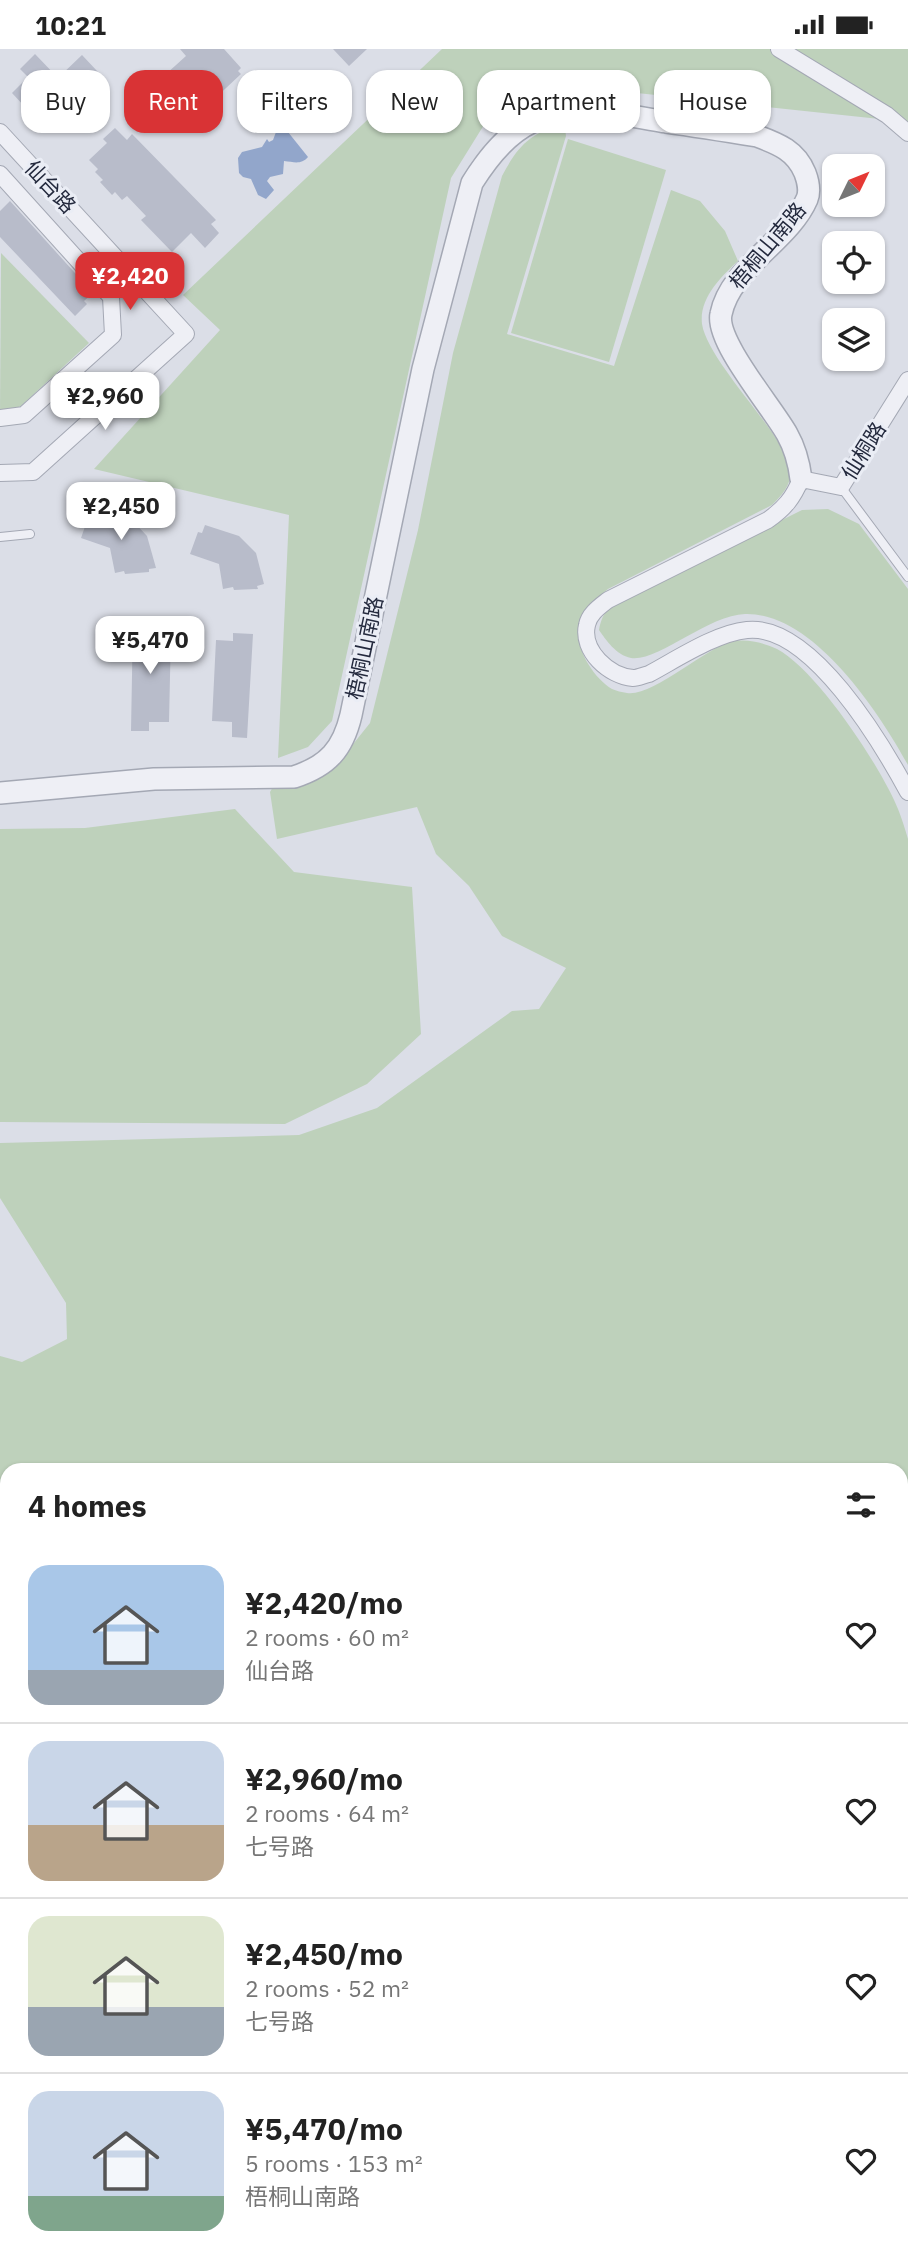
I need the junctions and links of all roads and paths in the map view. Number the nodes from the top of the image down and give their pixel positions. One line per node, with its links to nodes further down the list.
1 (779, 49): 3 (street)
2 (0, 132): 7 (street, 仙台路)
3 (908, 133)
4 (0, 174): 6 (street)
5 (908, 380): 9 (street, 仙桐路)
6 (0, 418)
7 (0, 473)
8 (801, 479): 9 (street, 仙桐路); 13 (street); 14 (street, 梧桐山南路)
9 (841, 487): 12 (lane)
10 (30, 534): 11 (lane)
11 (0, 537)
12 (908, 577)
13 (908, 792)
14 (0, 793)

